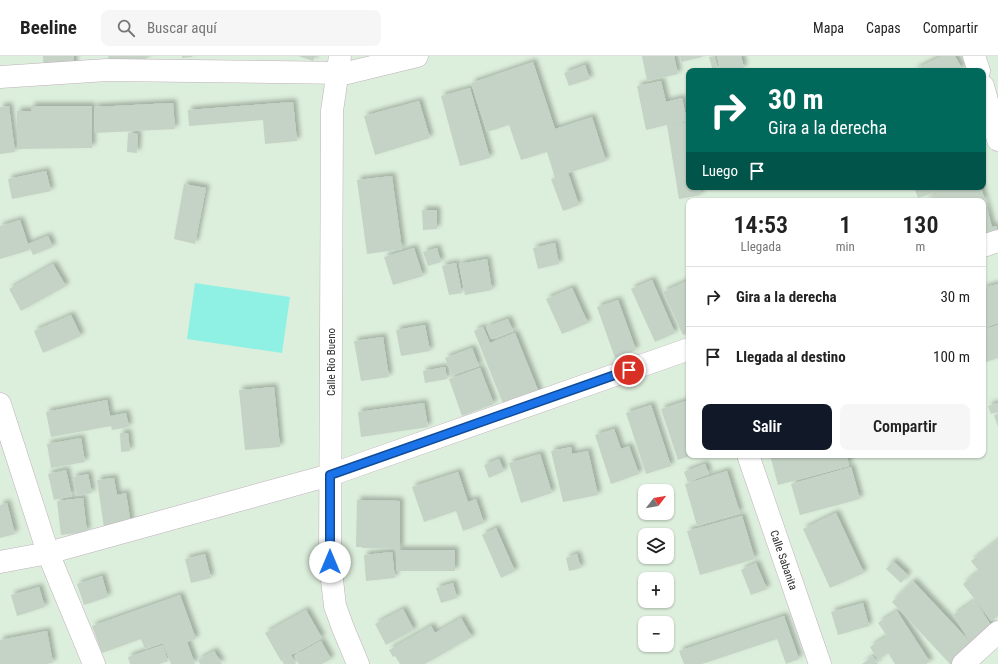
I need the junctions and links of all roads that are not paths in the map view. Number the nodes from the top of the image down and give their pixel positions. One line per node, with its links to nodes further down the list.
1 (417, 56): 3 (street)
2 (974, 56): 4 (street)
3 (338, 64): 5 (street); 13 (street, Calle Río Bueno)
4 (978, 68)
5 (0, 77)
6 (986, 97): 7 (street)
7 (998, 140)
8 (998, 241): 9 (street)
9 (986, 245)
10 (686, 350): 13 (street)
11 (0, 404): 14 (street)
12 (749, 458): 19 (street, Calle Sabanita)
13 (330, 475): 14 (street); 18 (street, Calle Río Bueno)
14 (48, 553): 15 (street); 17 (street)
15 (0, 562)
16 (998, 632): 20 (street)
17 (94, 664)
18 (358, 664)
19 (820, 664)
20 (963, 664)

